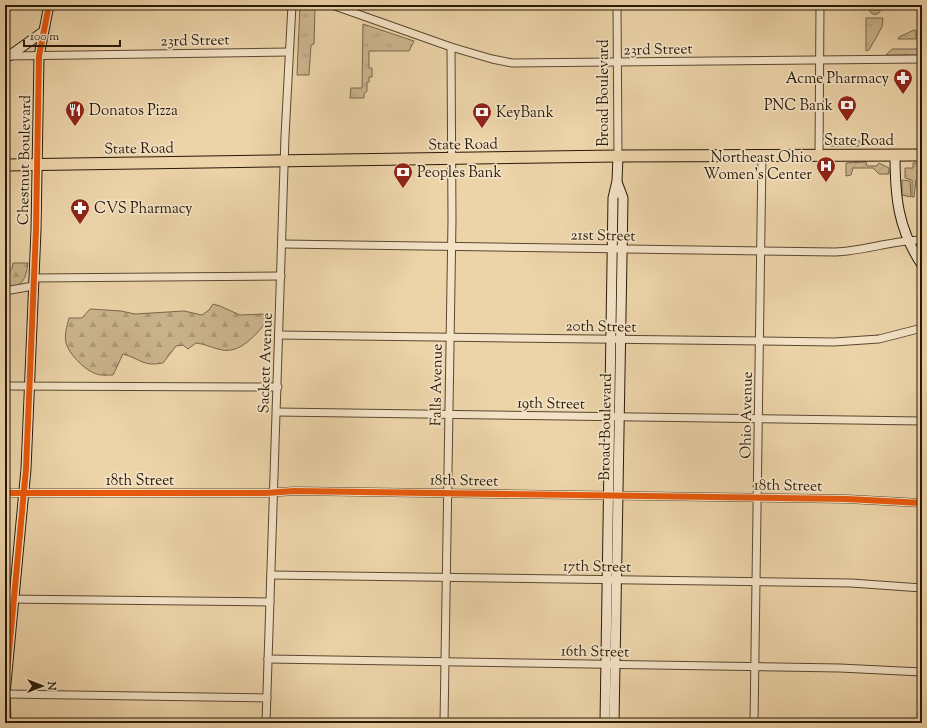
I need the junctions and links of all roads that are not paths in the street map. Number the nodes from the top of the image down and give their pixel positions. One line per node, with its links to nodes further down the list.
1 (49, 5): 6 (street, Chestnut Boulevard)
2 (292, 5): 8 (street, Sackett Avenue)
3 (332, 5): 7 (street, 23rd Street)
4 (617, 5): 13 (street, Broad Boulevard)
5 (820, 5): 12 (street)
6 (43, 32): 9 (street); 10 (street, Chestnut Boulevard)
7 (452, 47): 13 (street, 23rd Street); 19 (street, Falls Avenue)
8 (289, 52): 10 (street, 23rd Street); 20 (street, Sackett Avenue)
9 (7, 56): 10 (street, 23rd Street)
10 (39, 56): 22 (street, Chestnut Boulevard)
11 (922, 59): 12 (street, 23rd Street)
12 (819, 60): 13 (street, 23rd Street); 15 (street)
13 (617, 62): 18 (street, Broad Boulevard)
14 (762, 155): 15 (main road, State Road); 18 (main road, State Road); 28 (street, Ohio Avenue)
15 (819, 155): 16 (main road, State Road)
16 (895, 155): 17 (main road, State Road); 23 (street)
17 (922, 155)
18 (618, 156): 19 (main road, State Road); 27 (street, Broad Boulevard)
19 (453, 159): 20 (main road, State Road); 26 (street, Falls Avenue)
20 (285, 161): 22 (main road, State Road); 25 (street, Sackett Avenue)
21 (5, 165): 22 (main road, State Road)
22 (38, 165): 31 (street, Chestnut Boulevard)
23 (908, 240): 24 (street, 21st Street); 28 (street, 21st Street); 29 (street)
24 (922, 240)
25 (282, 244): 26 (street, 21st Street); 30 (street, Sackett Avenue)
26 (452, 246): 27 (street, 21st Street); 35 (street, Falls Avenue)
27 (617, 249): 28 (street, 21st Street); 36 (street, Broad Boulevard)
28 (761, 251): 37 (street, Ohio Avenue)
29 (922, 265)
30 (281, 276): 31 (street); 34 (street, Sackett Avenue)
31 (33, 282): 32 (street); 39 (street, Chestnut Boulevard)
32 (5, 291)
33 (922, 328): 37 (street, 20th Street)
34 (279, 334): 35 (street, 20th Street); 40 (street, Sackett Avenue)
35 (450, 337): 36 (street, 20th Street); 42 (street, Falls Avenue)
36 (616, 339): 37 (street, 20th Street); 43 (street, Broad Boulevard)
37 (760, 341): 44 (street, Ohio Avenue)
38 (5, 386): 39 (street)
39 (30, 386): 40 (street); 49 (street, Chestnut Boulevard)
40 (278, 387): 41 (street, Sackett Avenue)
41 (277, 412): 42 (street, 19th Street); 46 (street, Sackett Avenue)
42 (449, 414): 43 (street, 19th Street); 47 (street, Falls Avenue)
43 (615, 416): 44 (street, 19th Street); 50 (street, Broad Boulevard)
44 (759, 419): 45 (street, 19th Street); 51 (street, Ohio Avenue)
45 (922, 421)
46 (274, 492): 47 (street, 18th Street); 49 (street, 18th Street); 53 (street, Sackett Avenue)
47 (448, 492): 50 (street, 18th Street); 54 (street, Falls Avenue)
48 (5, 493): 49 (street, 18th Street)
49 (24, 493): 59 (street, Chestnut Boulevard)
50 (613, 495): 51 (street, 18th Street); 55 (street, Broad Boulevard); 56 (street, Broad Boulevard)
51 (758, 498): 52 (street, 18th Street); 57 (street, Ohio Avenue)
52 (922, 503)
53 (271, 575): 54 (street, 17th Street); 60 (street, Sackett Avenue)
54 (446, 577): 55 (street, 17th Street); 62 (street, Falls Avenue)
55 (607, 580): 56 (street, 17th Street); 63 (street, Broad Boulevard)
56 (617, 580): 57 (street, 17th Street); 63 (street, Broad Boulevard)
57 (756, 582): 58 (street, 17th Street); 64 (street, Ohio Avenue)
58 (922, 588)
59 (10, 600): 60 (street); 66 (street, Chestnut Boulevard)
60 (270, 602): 61 (street, Sackett Avenue)
61 (268, 659): 62 (street, 16th Street); 67 (street, Sackett Avenue)
62 (445, 662): 63 (street, 16th Street); 70 (street, Falls Avenue)
63 (611, 664): 64 (street, 16th Street); 71 (street, Broad Boulevard); 72 (street, Broad Boulevard)
64 (755, 666): 65 (street, 16th Street); 73 (street, Ohio Avenue)
65 (922, 672)
66 (5, 694): 67 (street); 68 (street, Chestnut Boulevard)
67 (267, 698): 69 (street, Sackett Avenue)
68 (6, 723)
69 (266, 723)
70 (444, 723)
71 (605, 723)
72 (614, 723)
73 (754, 723)

